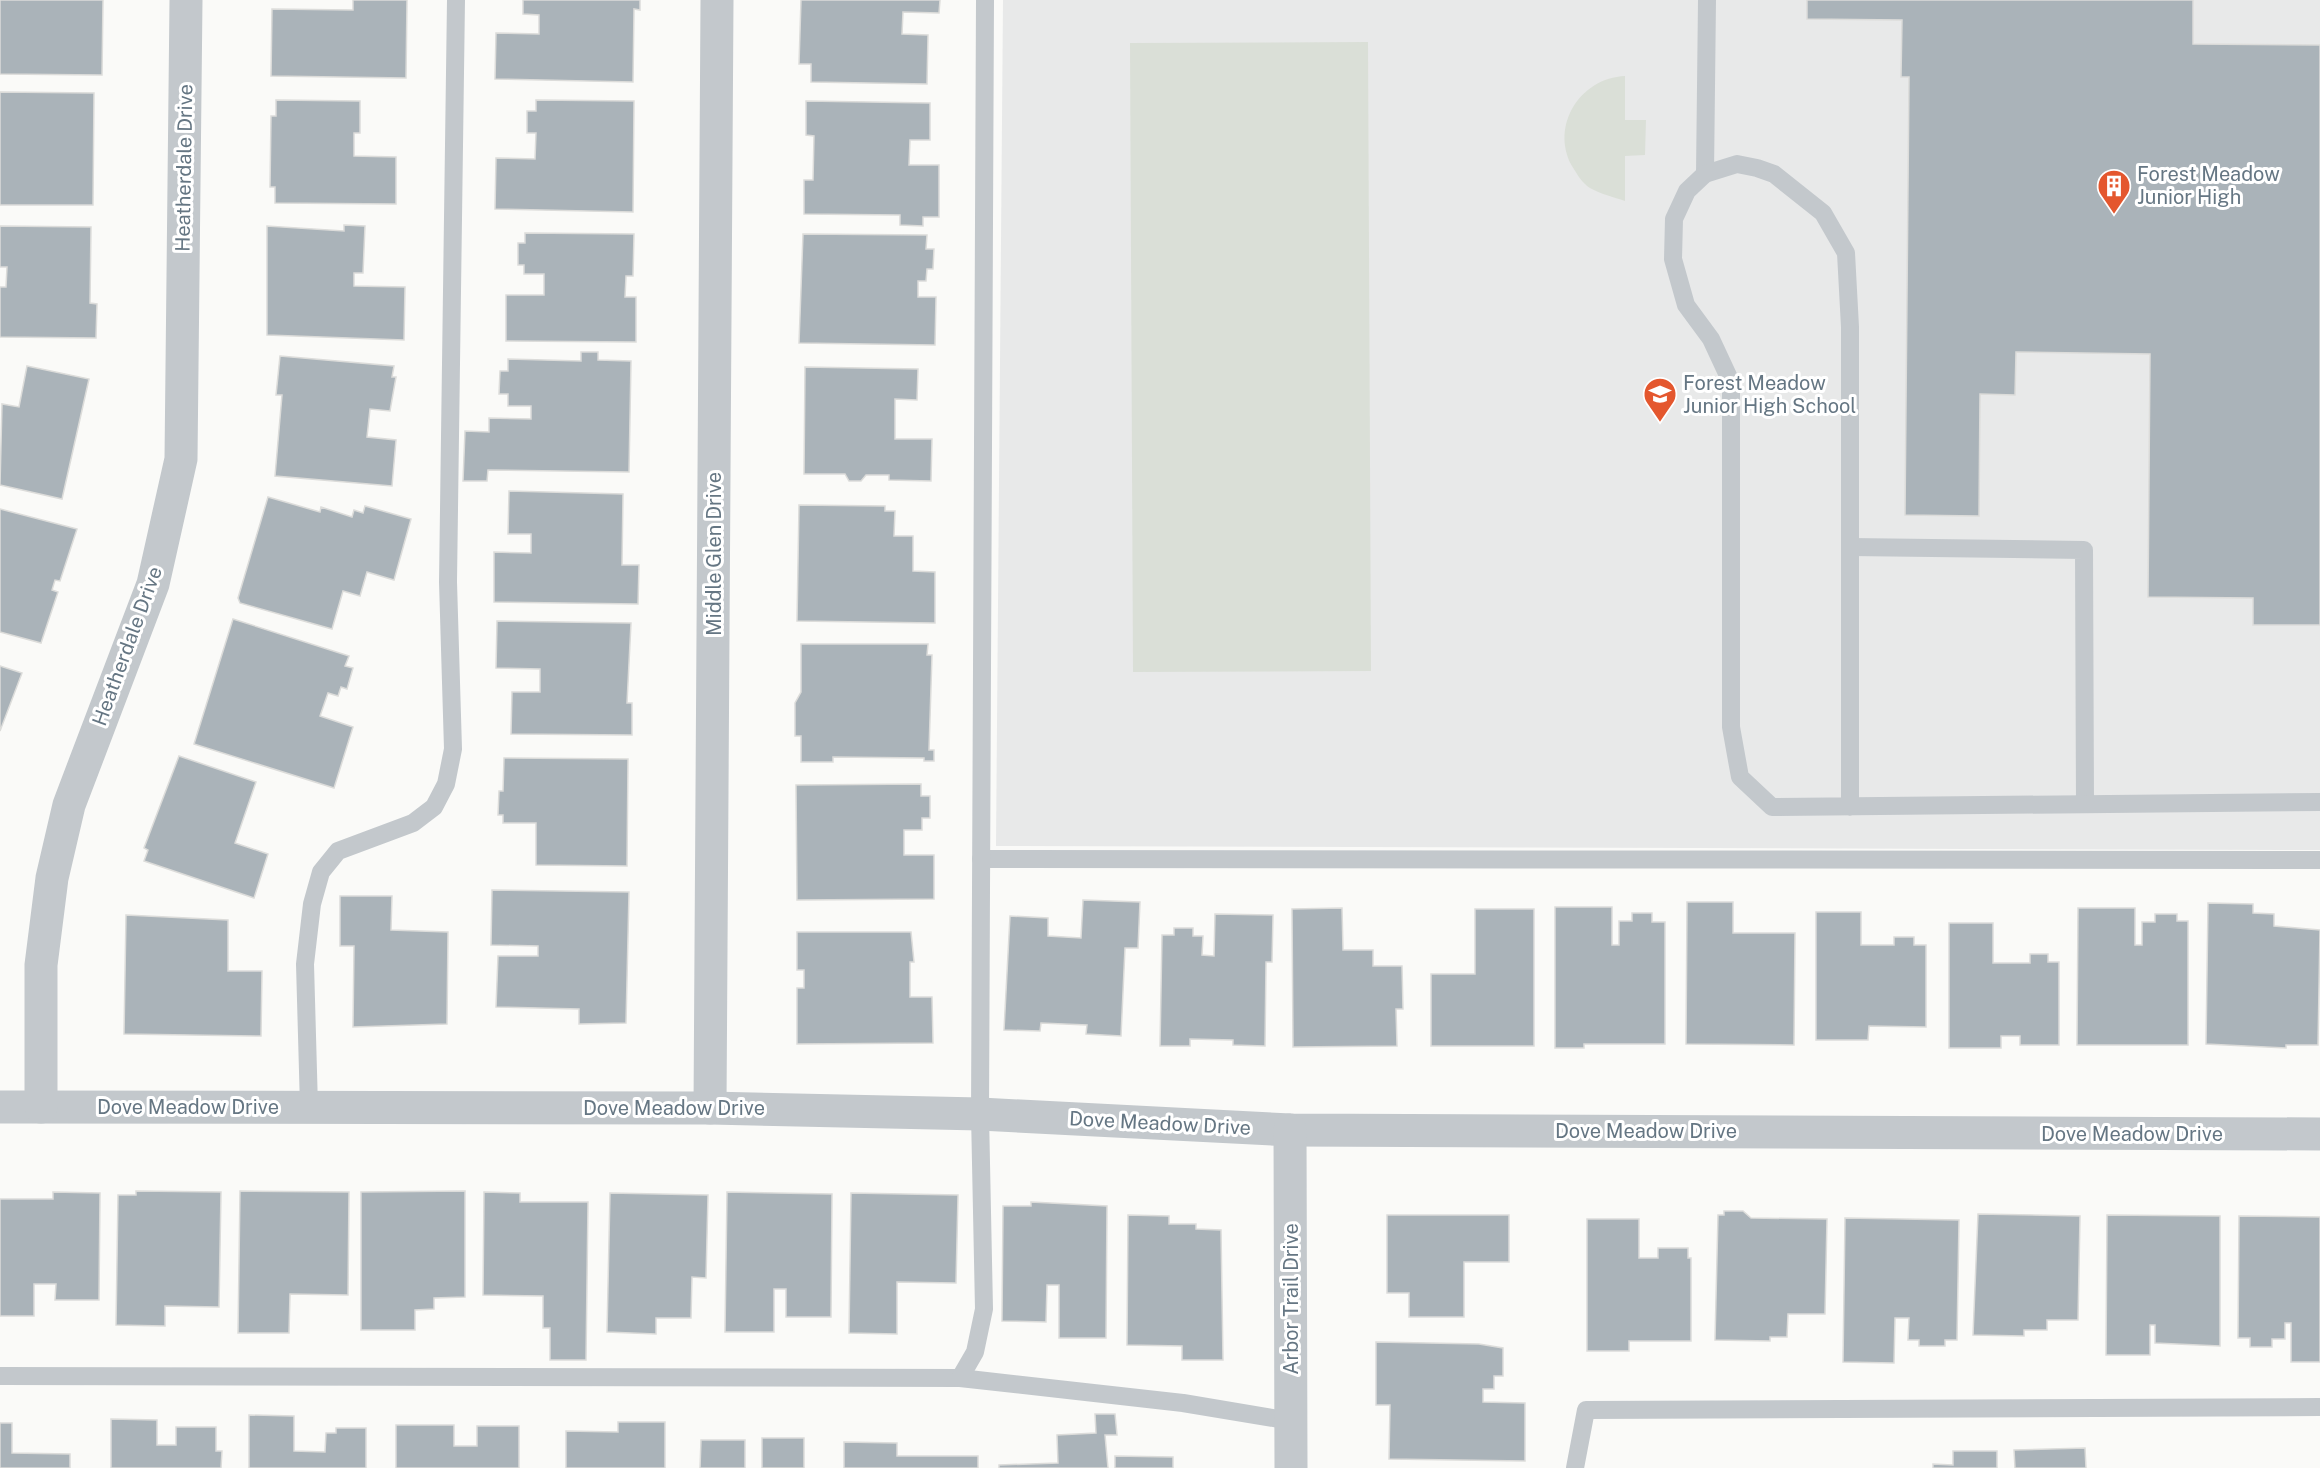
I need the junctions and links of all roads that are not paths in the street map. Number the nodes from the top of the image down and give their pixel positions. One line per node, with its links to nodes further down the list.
1 (186, 0): 14 (street, Heatherdale Drive)
2 (456, 0): 15 (lane)
3 (717, 0): 16 (street, Middle Glen Drive)
4 (985, 0): 11 (lane)
5 (1707, 0): 6 (lane)
6 (1705, 174): 7 (lane); 10 (lane)
7 (1850, 547): 9 (lane); 10 (lane)
8 (2320, 802): 9 (lane)
9 (2085, 804): 10 (lane)
10 (1850, 807)
11 (981, 859): 12 (lane); 17 (lane)
12 (2320, 860)
13 (0, 1107): 14 (street, Dove Meadow Drive)
14 (41, 1107): 15 (street, Dove Meadow Drive)
15 (309, 1107): 16 (street, Dove Meadow Drive)
16 (710, 1108): 17 (street, Dove Meadow Drive)
17 (980, 1114): 18 (street, Dove Meadow Drive); 21 (lane)
18 (1290, 1130): 19 (street, Dove Meadow Drive); 23 (street, Arbor Trail Drive)
19 (2320, 1134)
20 (0, 1376): 21 (lane)
21 (960, 1378): 23 (lane)
22 (2320, 1407): 25 (lane)
23 (1291, 1421): 24 (street, Arbor Trail Drive)
24 (1291, 1468)
25 (1575, 1468)

